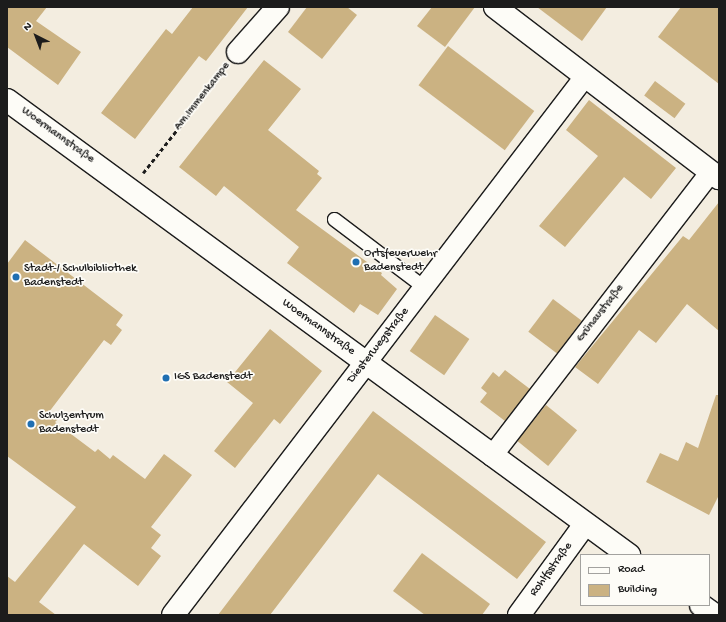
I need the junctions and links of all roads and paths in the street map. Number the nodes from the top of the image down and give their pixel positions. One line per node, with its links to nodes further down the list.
1 (278, 7): 3 (street, Am Immenkampe)
2 (495, 7): 4 (street, Grünaustraße)
3 (238, 52): 7 (path, Am Immenkampe)
4 (585, 77): 6 (street, Grünaustraße); 9 (street, Diesterwegstraße)
5 (7, 100): 7 (street, Woermannstraße)
6 (715, 175): 11 (street, Grünaustraße)
7 (131, 189): 10 (street, Woermannstraße)
8 (334, 220): 9 (lane)
9 (424, 287): 10 (street, Diesterwegstraße)
10 (366, 362): 11 (street, Woermannstraße); 15 (street, Diesterwegstraße)
11 (492, 456): 12 (street, Woermannstraße)
12 (585, 524): 13 (street, Woermannstraße); 16 (street, Rohlfsstraße)
13 (628, 554)
14 (702, 606): 17 (street)
15 (173, 615)
16 (519, 615)
17 (715, 615)

